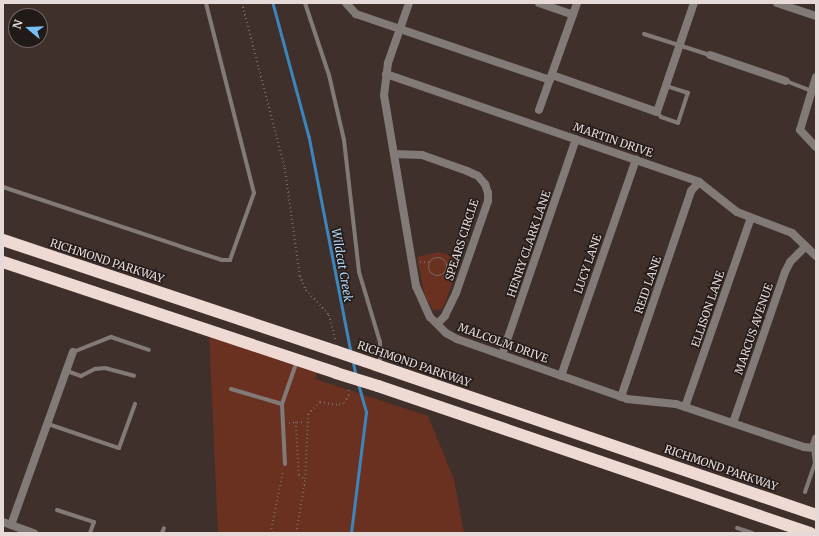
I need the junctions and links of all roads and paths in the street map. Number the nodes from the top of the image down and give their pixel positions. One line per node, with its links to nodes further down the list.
1 (206, 3): 29 (lane)
2 (242, 3): 40 (path)
3 (305, 3): 45 (lane)
4 (346, 3): 12 (street)
5 (409, 3): 12 (street, MALCOLM DRIVE)
6 (539, 3): 10 (street)
7 (577, 3): 10 (street)
8 (694, 3): 14 (street)
9 (777, 3): 11 (street)
10 (573, 15): 17 (street)
11 (816, 16)
12 (401, 28): 16 (street, MALCOLM DRIVE); 17 (street)
13 (644, 34): 14 (lane)
14 (680, 45): 15 (lane); 20 (street)
15 (710, 54): 19 (street)
16 (386, 74): 24 (street, MARTIN DRIVE); 26 (street, MALCOLM DRIVE)
17 (551, 77): 22 (street); 23 (street)
18 (816, 78): 21 (street)
19 (786, 82): 21 (lane)
20 (666, 86): 23 (street); 23 (lane)
21 (812, 91): 25 (street)
22 (539, 110)
23 (657, 112)
24 (576, 140): 27 (street, MARTIN DRIVE); 43 (street, HENRY CLARK LANE)
25 (816, 147)
26 (394, 154): 35 (street, MALCOLM DRIVE); 38 (street, SPEARS CIRCLE)
27 (636, 160): 28 (street, MARTIN DRIVE); 48 (street, LUCY LANE)
28 (699, 182): 30 (street, MARTIN DRIVE); 51 (street, REID LANE)
29 (3, 186)
30 (751, 218): 32 (street, MARTIN DRIVE); 54 (street, ELLISON LANE)
31 (3, 240): 45 (highway, RICHMOND PARKWAY, bridge)
32 (805, 247): 33 (street, MARTIN DRIVE); 58 (street, MARCUS AVENUE)
33 (816, 256)
34 (3, 262): 44 (highway)
35 (412, 262): 36 (path); 39 (street, MALCOLM DRIVE)
36 (430, 262): 37 (path); 37 (path)
37 (447, 264): 38 (path)
38 (466, 265): 39 (street, SPEARS CIRCLE)
39 (437, 324): 43 (street, MALCOLM DRIVE)
40 (335, 336)
41 (149, 350): 42 (lane)
42 (73, 352): 46 (street)
43 (502, 355): 48 (street, MALCOLM DRIVE)
44 (297, 360): 53 (lane); 76 (highway, bridge)
45 (378, 366): 66 (highway, RICHMOND PARKWAY)
46 (67, 371): 47 (lane); 59 (street)
47 (134, 376)
48 (561, 376): 51 (street, MALCOLM DRIVE)
49 (231, 389): 53 (lane)
50 (349, 390): 56 (path)
51 (621, 396): 54 (street, MALCOLM DRIVE)
52 (135, 404): 59 (lane)
53 (282, 404): 57 (lane)
54 (685, 407): 58 (street, MALCOLM DRIVE)
55 (296, 422): 56 (path); 57 (path); 63 (path)
56 (306, 422): 63 (path)
57 (283, 423): 62 (lane)
58 (733, 423): 61 (street, MALCOLM DRIVE)
59 (48, 424): 67 (street)
60 (816, 438): 61 (street)
61 (813, 448): 64 (lane)
62 (285, 464): 73 (path)
63 (305, 479): 74 (path)
64 (805, 492)
65 (57, 510): 71 (lane)
66 (816, 514)
67 (7, 523): 70 (street)
68 (164, 528): 72 (lane)
69 (737, 528): 75 (lane)
70 (34, 533)
71 (90, 533)
72 (162, 533)
73 (273, 533)
74 (296, 533)
75 (752, 533)
76 (811, 533)

